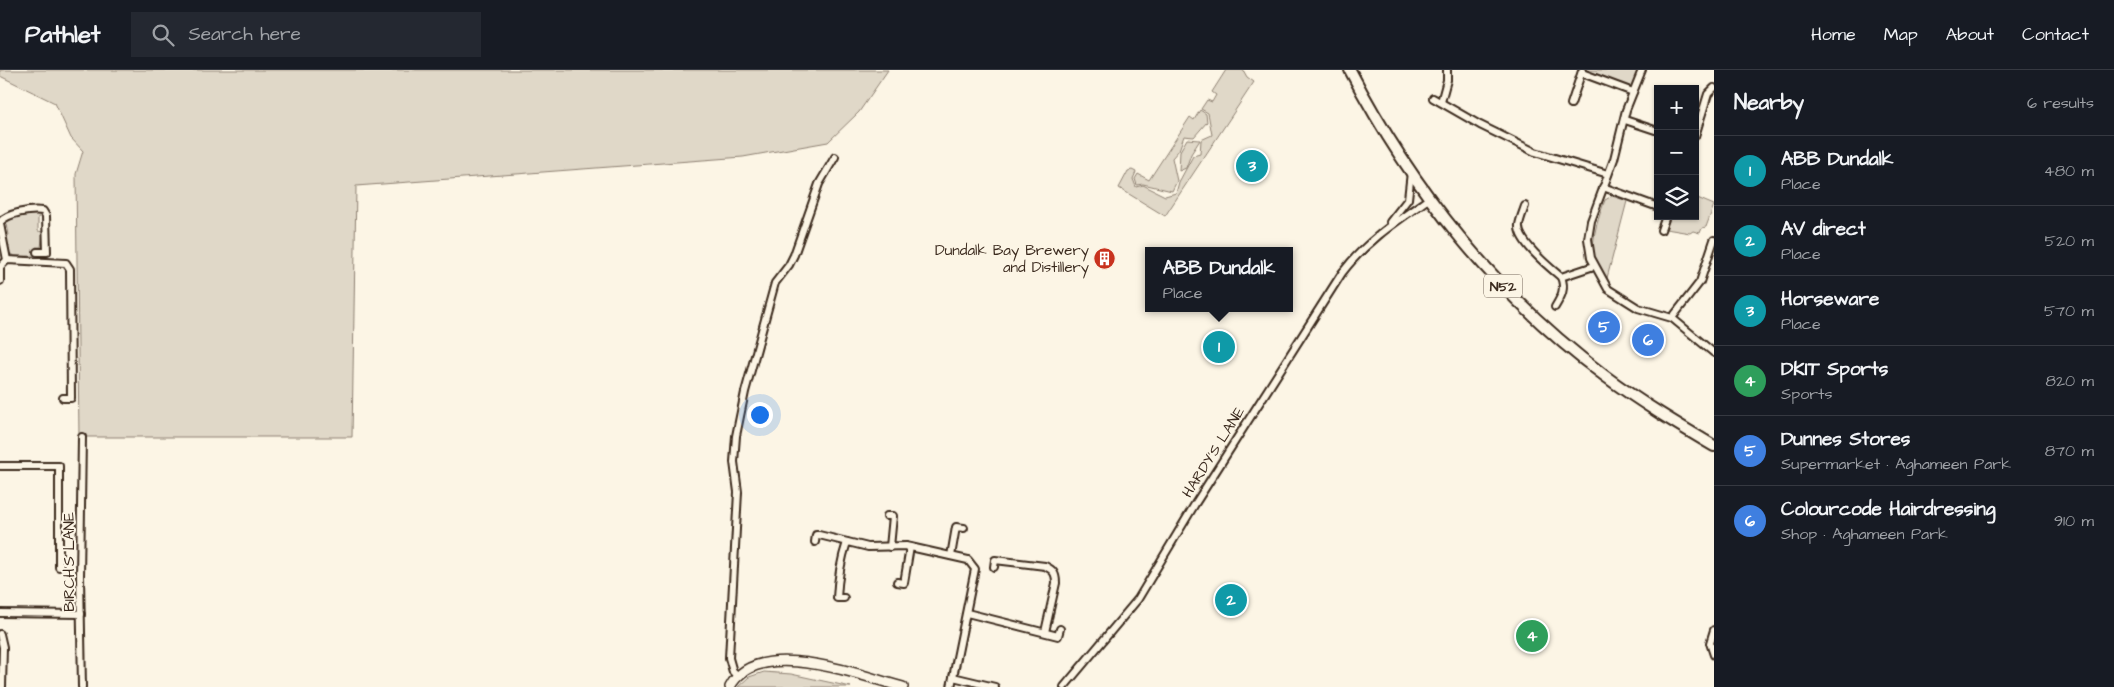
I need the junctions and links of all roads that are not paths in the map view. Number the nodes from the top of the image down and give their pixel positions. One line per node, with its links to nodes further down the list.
1 (1350, 70): 14 (main road, N52)
2 (1447, 70): 8 (street)
3 (1642, 70): 6 (street)
4 (1582, 72): 6 (street); 9 (street)
5 (1714, 88): 12 (street)
6 (1633, 92): 10 (street)
7 (1433, 98): 8 (street)
8 (1441, 102): 15 (street)
9 (1572, 104)
10 (1625, 120): 11 (street); 15 (street)
11 (1654, 130)
12 (1697, 130)
13 (835, 157): 56 (street)
14 (1411, 172): 17 (main road, N52); 23 (street, HARDY'S LANE)
15 (1608, 174): 16 (street)
16 (1603, 187): 19 (street); 27 (street)
17 (1430, 198): 23 (street, HARDY'S LANE); 35 (main road, N52)
18 (1525, 206): 28 (street)
19 (1654, 206)
20 (1665, 220): 22 (street)
21 (0, 223): 25 (street); 26 (street)
22 (1661, 230)
23 (1382, 231): 64 (street, HARDY'S LANE)
24 (1714, 240): 31 (street)
25 (37, 252)
26 (7, 260): 29 (street); 33 (street)
27 (1594, 266): 28 (street); 31 (street)
28 (1561, 277): 30 (street)
29 (0, 281)
30 (1554, 307)
31 (1672, 318): 32 (street)
32 (1714, 353)
33 (63, 398)
34 (82, 437): 50 (street, BIRCH'S LANE)
35 (1714, 446)
36 (0, 466): 44 (street)
37 (887, 516): 41 (street)
38 (964, 528): 43 (street)
39 (815, 542): 40 (street)
40 (848, 542): 41 (street); 47 (street)
41 (890, 547): 42 (street)
42 (910, 547): 43 (street); 46 (street)
43 (951, 556): 49 (street)
44 (58, 567)
45 (994, 567): 53 (street)
46 (897, 582)
47 (844, 598)
48 (0, 613): 50 (street)
49 (967, 613): 53 (street); 57 (street)
50 (82, 614): 59 (street, BIRCH'S LANE)
51 (1060, 629): 53 (street)
52 (1714, 630): 55 (street)
53 (1045, 632)
54 (0, 634): 58 (street)
55 (1714, 655)
56 (737, 676): 60 (main road); 61 (main road)
57 (953, 677): 62 (street); 63 (street)
58 (2, 687)
59 (82, 687)
60 (730, 687)
61 (903, 687)
62 (951, 687)
63 (995, 687)
64 (1064, 687)

